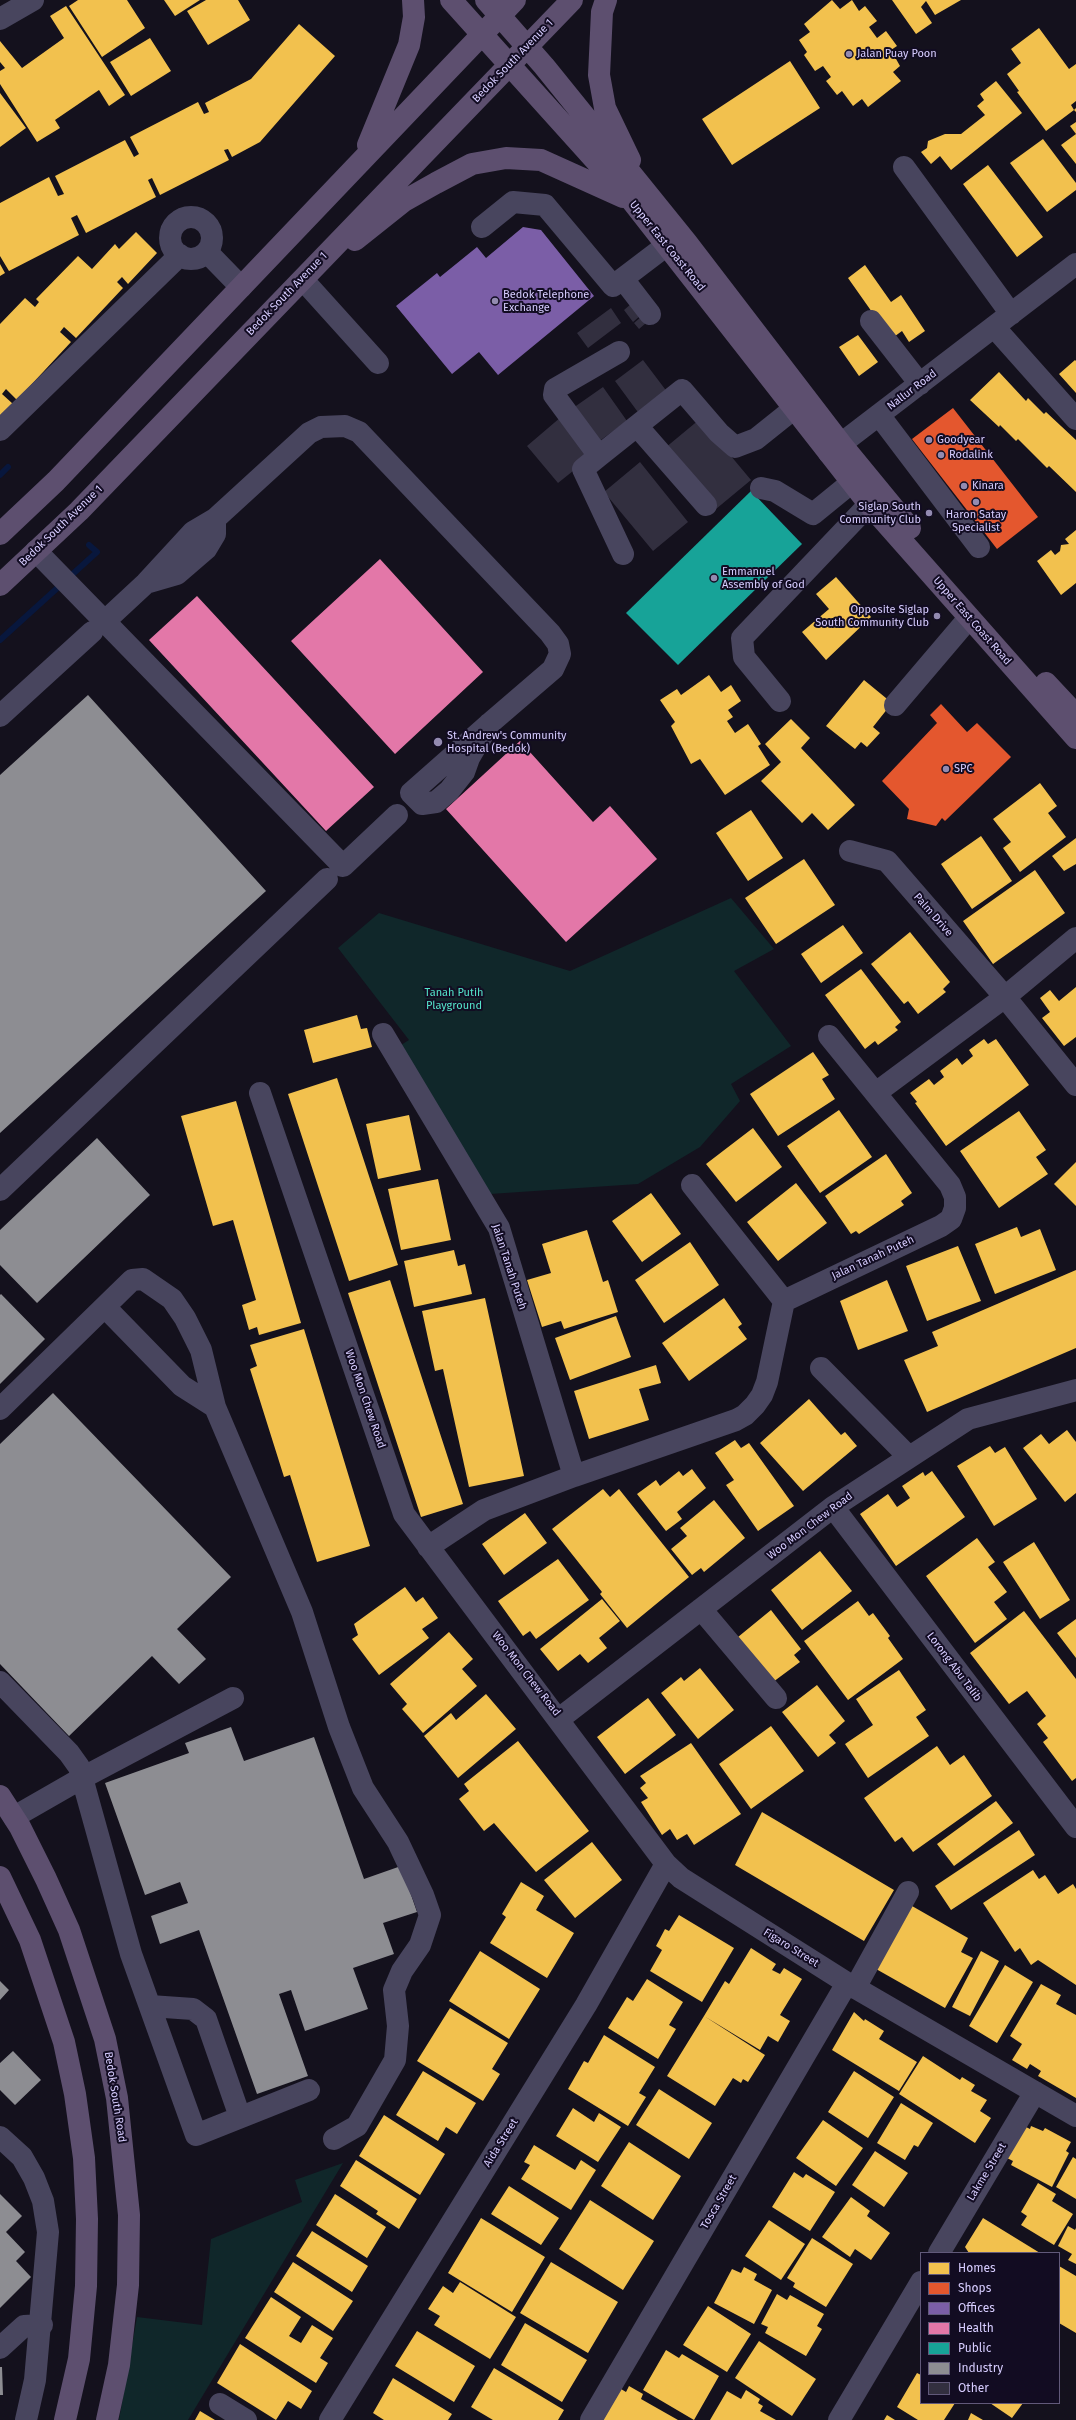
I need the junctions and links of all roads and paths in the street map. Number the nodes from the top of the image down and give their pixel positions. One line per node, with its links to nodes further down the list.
1 (33, 0): 9 (street)
2 (413, 0): 13 (main road)
3 (451, 0): 10 (main road, Upper East Coast Road)
4 (486, 0): 8 (main road, Upper East Coast Road)
5 (515, 0): 8 (main road)
6 (572, 0): 11 (main road, Bedok South Avenue 1)
7 (606, 0): 17 (main road)
8 (499, 17): 10 (main road); 11 (main road, Upper East Coast Road)
9 (0, 20)
10 (481, 36): 12 (main road, Upper East Coast Road); 13 (main road)
11 (527, 46): 12 (main road, Bedok South Avenue 1); 17 (main road, Upper East Coast Road)
12 (508, 66): 15 (main road, Upper East Coast Road); 23 (main road, Bedok South Avenue 1)
13 (362, 159): 22 (main road)
14 (904, 167): 26 (street)
15 (632, 201): 17 (main road, Upper East Coast Road); 23 (main road)
16 (482, 227): 21 (street)
17 (677, 244): 21 (street); 30 (main road, Upper East Coast Road)
18 (206, 252): 19 (street); 19 (street); 22 (street)
19 (180, 255): 34 (street)
20 (1076, 264): 26 (street, Nallur Road)
21 (623, 279): 24 (street)
22 (241, 287): 41 (main road)
23 (296, 287): 28 (street); 43 (main road, Bedok South Avenue 1)
24 (650, 314)
25 (871, 321): 29 (street)
26 (1003, 321): 29 (street, Nallur Road); 32 (street)
27 (619, 352): 36 (street)
28 (378, 363)
29 (920, 384): 31 (street, Nallur Road)
30 (800, 404): 33 (street); 35 (main road, Upper East Coast Road)
31 (879, 415): 35 (street, Nallur Road); 42 (street)
32 (1076, 419)
33 (637, 426): 36 (street); 40 (street)
34 (0, 430)
35 (835, 449): 37 (main road, Upper East Coast Road); 39 (main road, Upper East Coast Road)
36 (599, 456): 44 (street)
37 (851, 483): 38 (street); 39 (main road, Upper East Coast Road)
38 (761, 488)
39 (874, 499): 46 (main road, Upper East Coast Road); 48 (street); 50 (main road, Upper East Coast Road)
40 (706, 504)
41 (0, 534)
42 (979, 548)
43 (36, 551): 45 (main road, Bedok South Avenue 1); 47 (street)
44 (623, 554)
45 (0, 585)
46 (969, 618): 49 (street); 53 (main road, Upper East Coast Road)
47 (98, 627): 51 (street); 52 (street); 54 (street)
48 (780, 701)
49 (895, 706)
50 (1076, 715)
51 (0, 716)
52 (489, 724)
53 (1076, 738)
54 (397, 815)
55 (850, 851): 58 (street, Palm Drive)
56 (327, 879): 65 (street)
57 (1076, 938): 58 (street)
58 (1005, 997): 61 (street, Palm Drive); 62 (street)
59 (382, 1034): 73 (street, Jalan Tanah Puteh)
60 (829, 1036): 62 (street)
61 (1076, 1085)
62 (877, 1092): 66 (street, Jalan Tanah Puteh)
63 (260, 1093): 75 (street, Woo Mon Chew Road)
64 (692, 1185): 66 (street)
65 (0, 1190)
66 (784, 1301): 73 (street)
67 (105, 1307): 70 (street); 70 (street); 71 (street)
68 (821, 1368): 72 (street)
69 (1075, 1393): 72 (street, Woo Mon Chew Road)
70 (215, 1407): 95 (street)
71 (0, 1409)
72 (909, 1457): 74 (street, Woo Mon Chew Road)
73 (574, 1476): 75 (street)
74 (833, 1507): 76 (street, Woo Mon Chew Road); 84 (street, Lorong Abu Talib)
75 (428, 1547): 80 (street, Woo Mon Chew Road)
76 (701, 1609): 79 (street); 80 (street, Woo Mon Chew Road)
77 (0, 1682): 81 (street)
78 (233, 1698): 81 (street)
79 (776, 1698)
80 (559, 1720): 85 (street, Figaro Street)
81 (82, 1778): 83 (street); 89 (street)
82 (0, 1796): 83 (main road, Bedok South Road)
83 (14, 1817): 103 (main road, Bedok South Road)
84 (1076, 1827)
85 (666, 1864): 88 (street, Figaro Street); 105 (street, Aida Street)
86 (0, 1877): 102 (main road)
87 (908, 1892): 88 (street, Tosca Street)
88 (851, 1986): 91 (street, Figaro Street); 106 (street, Tosca Street)
89 (150, 2006): 93 (street); 93 (street)
90 (309, 2090): 93 (street)
91 (1035, 2092): 92 (street, Figaro Street); 96 (street, Lakme Street)
92 (1076, 2116)
93 (240, 2117)
94 (0, 2137): 98 (street)
95 (334, 2139)
96 (940, 2252)
97 (920, 2284): 107 (street)
98 (42, 2325): 99 (street); 101 (street)
99 (0, 2348)
100 (220, 2404): 104 (street)
101 (26, 2420)
102 (65, 2420)
103 (108, 2420)
104 (246, 2420)
105 (330, 2420)
106 (591, 2420)
107 (839, 2420)

